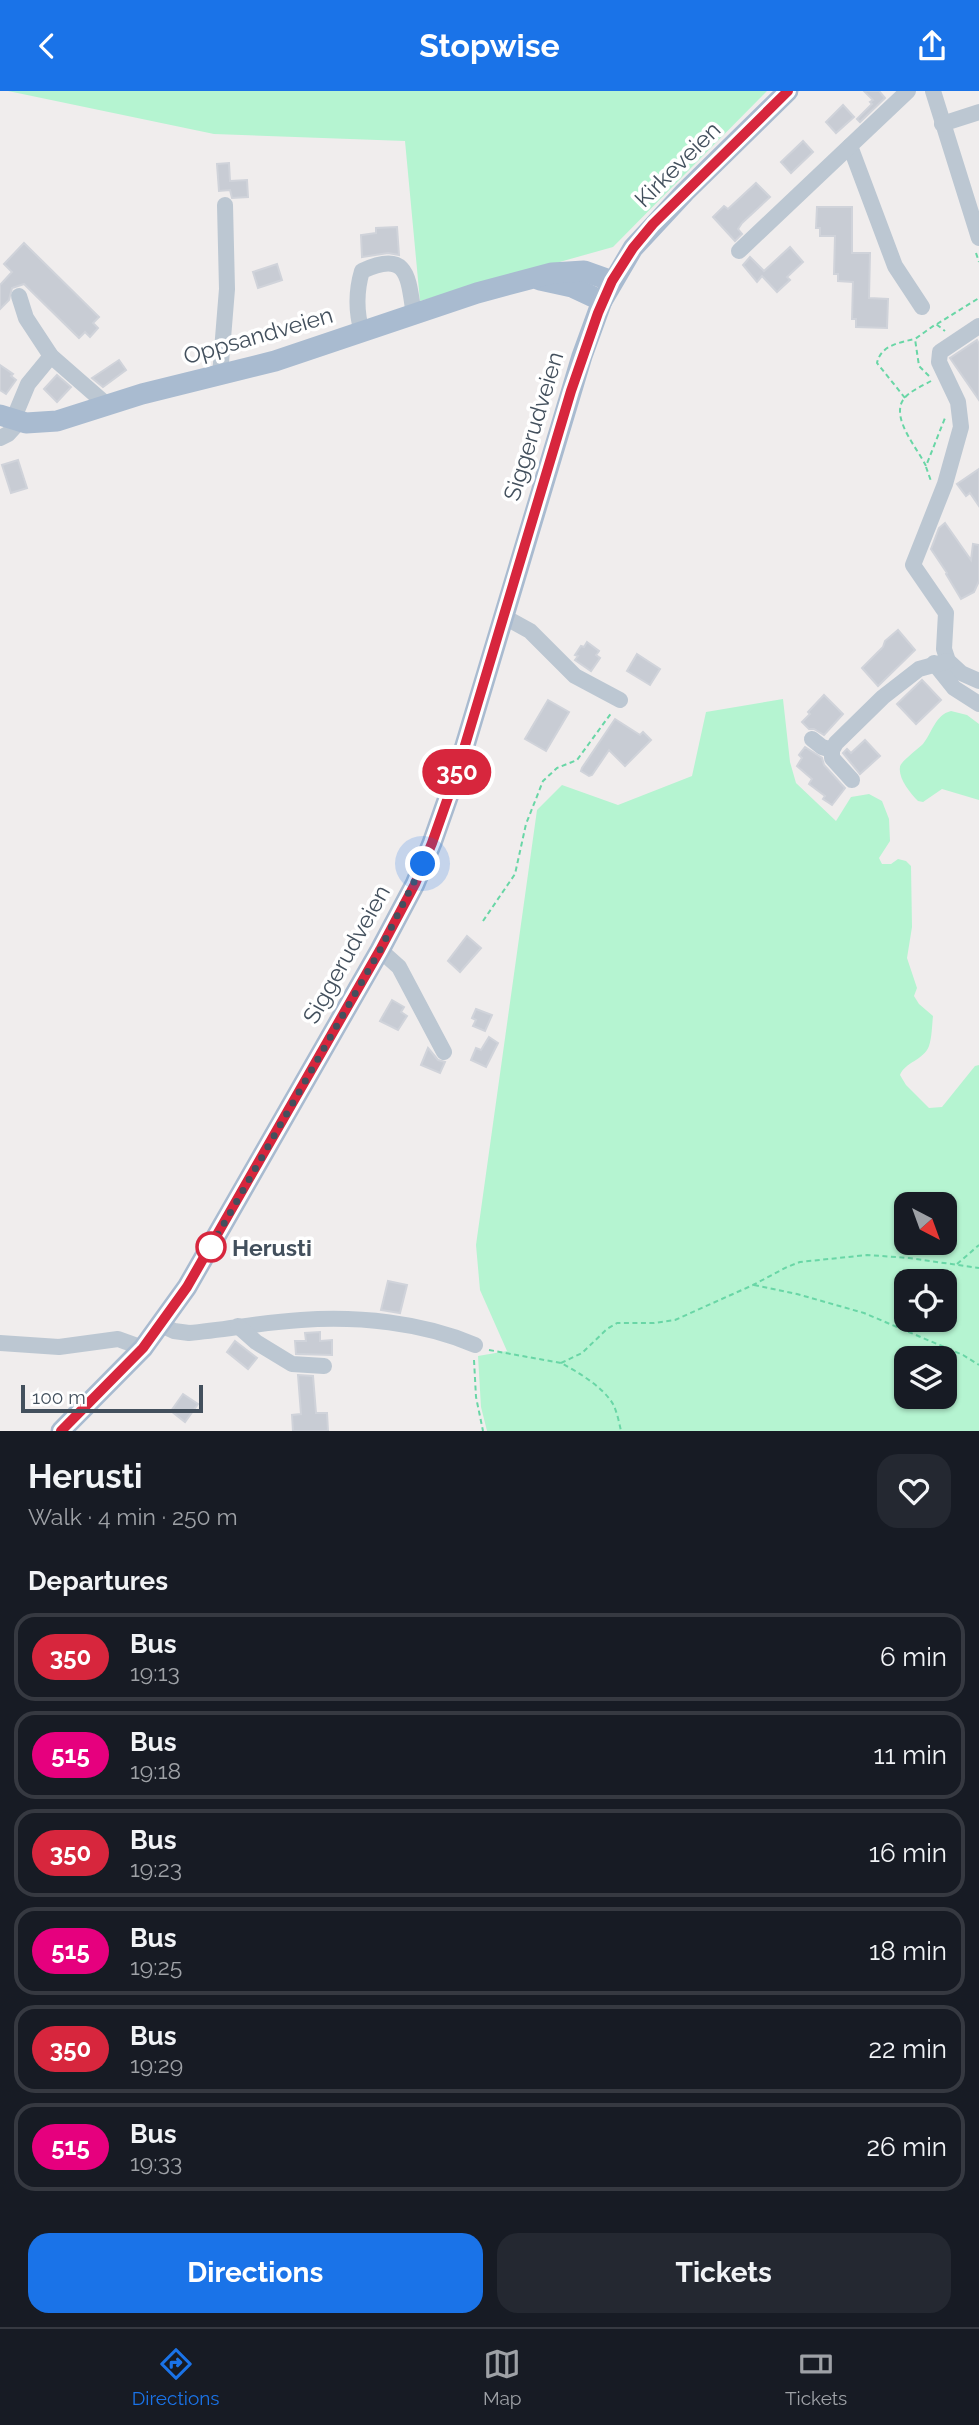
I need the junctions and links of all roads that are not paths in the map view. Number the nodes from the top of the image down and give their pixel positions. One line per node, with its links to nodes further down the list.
1 (788, 91): 11 (main road, Kirkeveien)
2 (908, 91): 6 (street)
3 (933, 91): 5 (street)
4 (979, 112): 5 (street)
5 (942, 124): 8 (street)
6 (850, 146): 9 (street); 14 (street)
7 (225, 205): 19 (street)
8 (979, 238)
9 (739, 251)
10 (534, 279): 11 (main road, Oppsandveien); 13 (main road, Oppsandveien); 15 (main road, Oppsandveien)
11 (612, 281): 13 (main road, Siggerudveien)
12 (19, 296): 18 (street)
13 (602, 301): 23 (main road, Siggerudveien)
14 (922, 307)
15 (414, 315): 17 (main road, Oppsandveien); 17 (street)
16 (979, 326): 24 (street)
17 (362, 333): 19 (main road, Oppsandveien)
18 (51, 356): 20 (street); 21 (street)
19 (220, 375): 20 (main road, Oppsandveien)
20 (107, 405): 21 (main road, Oppsandveien)
21 (11, 419): 22 (street)
22 (0, 438)
23 (503, 616): 26 (street); 31 (main road, Siggerudveien)
24 (941, 662): 25 (street); 27 (street); 29 (street)
25 (979, 681)
26 (620, 701)
27 (979, 704)
28 (812, 739): 29 (street)
29 (832, 750): 30 (street)
30 (852, 780)
31 (380, 950): 32 (street); 33 (main road, Siggerudveien)
32 (444, 1052)
33 (161, 1325): 34 (street); 37 (main road, Siggerudveien)
34 (238, 1326): 36 (street); 38 (street)
35 (0, 1343): 37 (street)
36 (475, 1345)
37 (143, 1348): 39 (main road, Siggerudveien)
38 (324, 1366)
39 (61, 1431)

